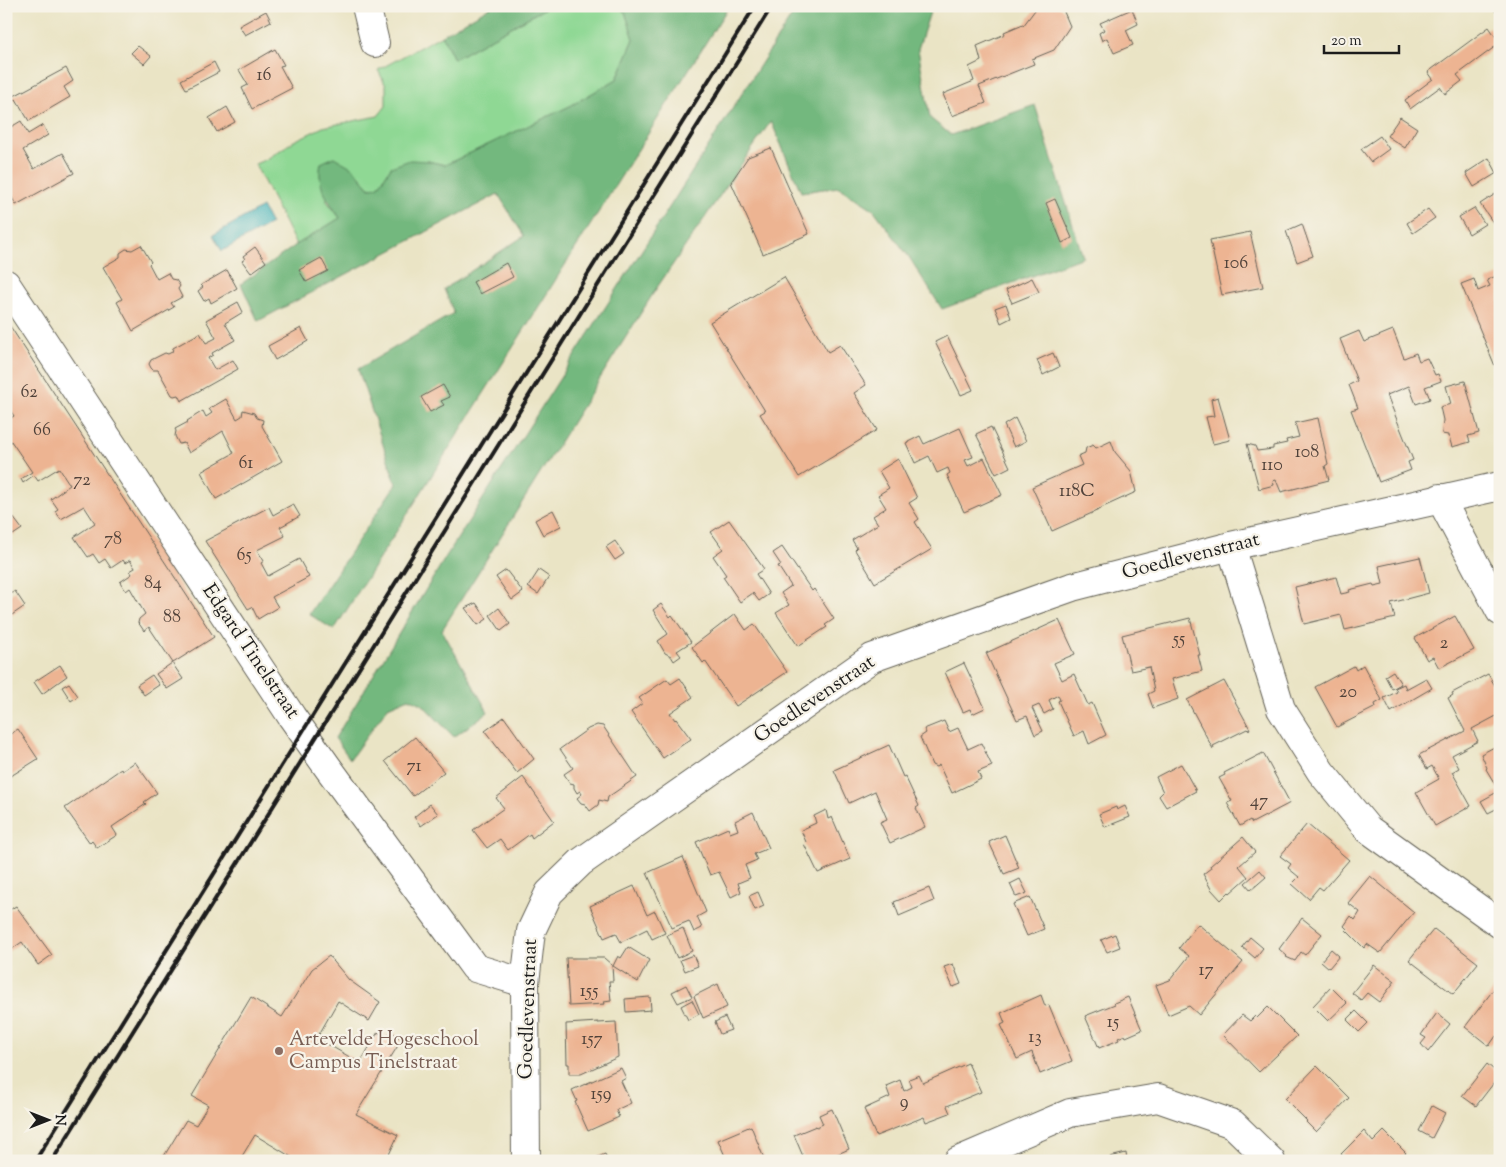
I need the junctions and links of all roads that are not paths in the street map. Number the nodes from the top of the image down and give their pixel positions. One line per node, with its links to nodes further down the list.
1 (366, 6): 2 (street)
2 (375, 43)
3 (6, 284): 9 (street, Edgard Tinelstraat)
4 (1500, 486): 5 (street, Goedlevenstraat)
5 (1440, 498): 6 (street, Goedlevenstraat); 7 (street)
6 (1231, 546): 8 (street); 9 (street, Goedlevenstraat)
7 (1500, 611)
8 (1500, 924)
9 (525, 982): 10 (street, Goedlevenstraat)
10 (526, 1161)
11 (958, 1161): 12 (street)
12 (1270, 1161)

